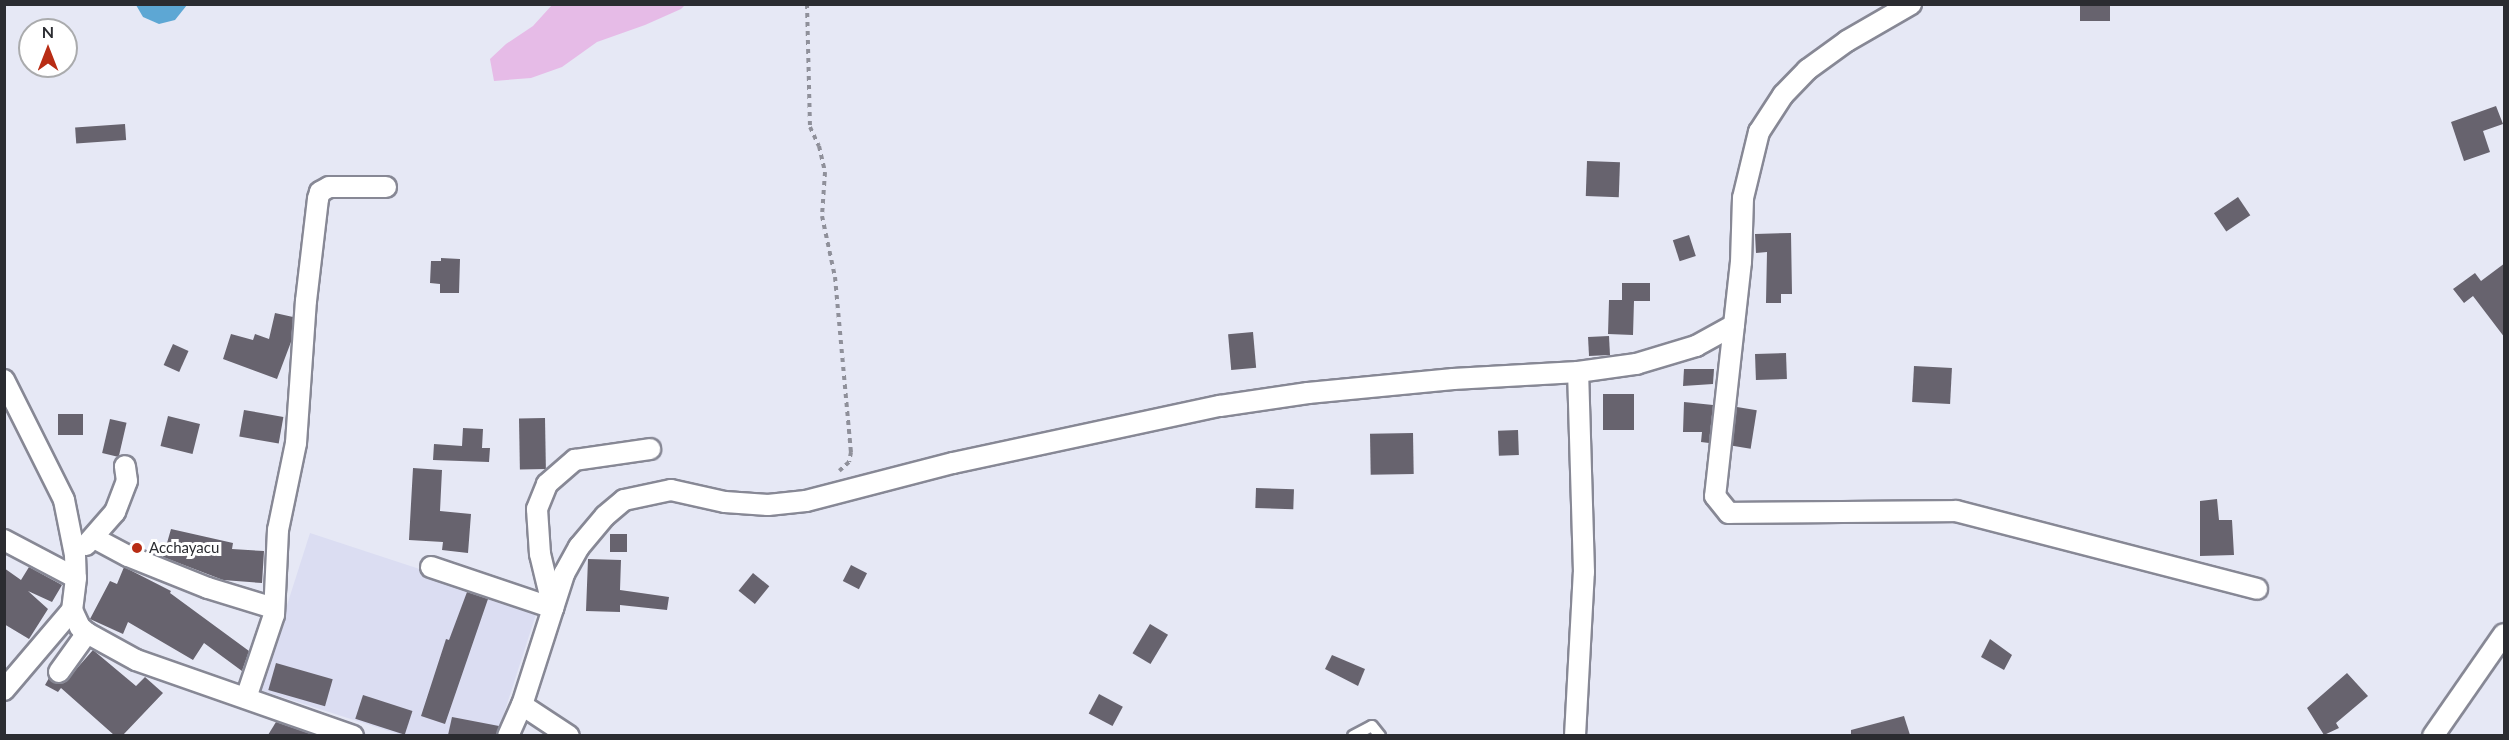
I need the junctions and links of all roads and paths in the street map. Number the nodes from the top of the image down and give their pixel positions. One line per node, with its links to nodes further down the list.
1 (807, 4): 9 (path)
2 (1911, 4): 4 (street)
3 (386, 187): 23 (street)
4 (1734, 325): 5 (street); 15 (street)
5 (1578, 372): 17 (street); 30 (street)
6 (4, 380): 12 (street)
7 (650, 449): 17 (street)
8 (125, 466): 10 (street)
9 (835, 473)
10 (94, 538): 12 (street); 16 (street)
11 (4, 540): 14 (street)
12 (75, 555): 14 (street)
13 (431, 567): 17 (street)
14 (76, 578): 18 (street)
15 (2257, 589)
16 (267, 606)
17 (553, 608): 24 (street)
18 (72, 610): 19 (street); 22 (street)
19 (87, 633): 21 (street); 23 (street)
20 (2505, 634): 31 (street)
21 (59, 672)
22 (4, 690)
23 (246, 698): 25 (street)
24 (522, 705): 26 (street); 27 (street)
25 (353, 735)
26 (508, 735)
27 (568, 735)
28 (1353, 735): 29 (lane)
29 (1380, 735)
30 (1575, 735)
31 (2433, 735)

